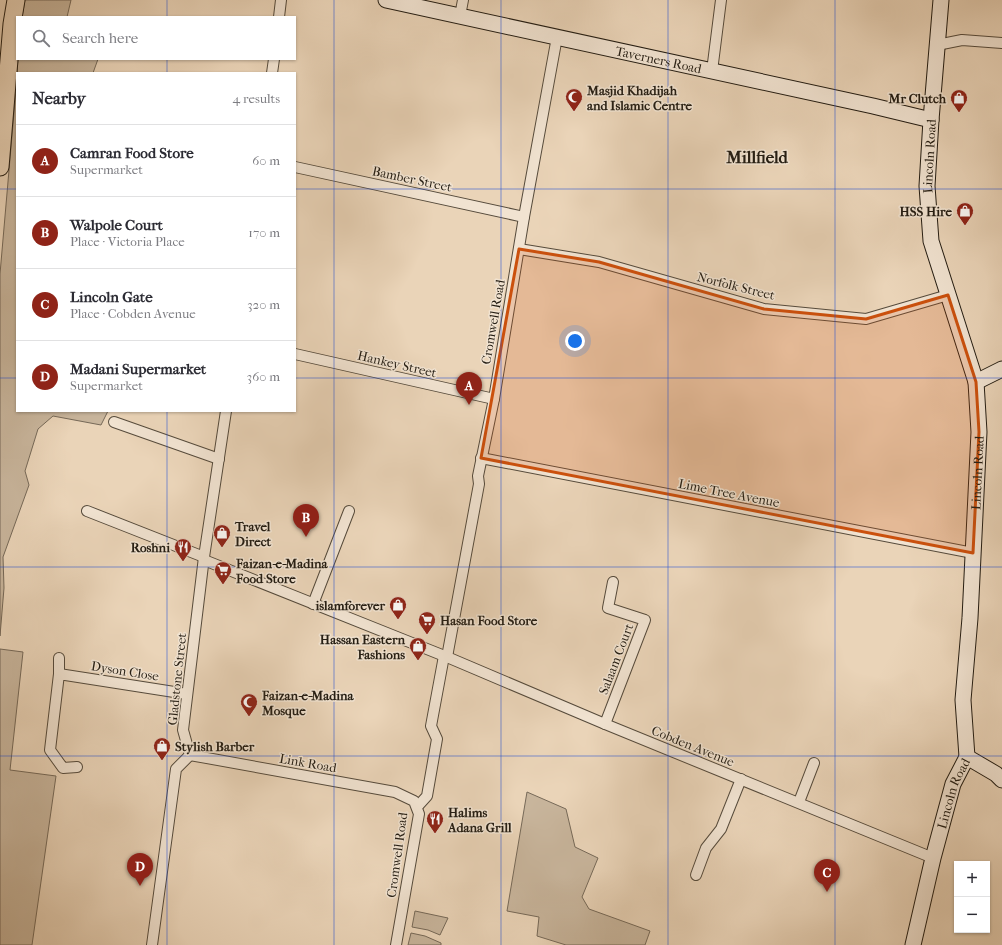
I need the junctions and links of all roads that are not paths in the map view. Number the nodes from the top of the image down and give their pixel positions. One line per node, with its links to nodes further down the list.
1 (16, 0): 17 (main road)
2 (281, 0): 7 (street)
3 (386, 0): 8 (street, Taverners Road)
4 (463, 0): 8 (street)
5 (721, 0): 13 (street)
6 (941, 0): 11 (street, Lincoln Road)
7 (279, 16)
8 (460, 16): 9 (street, Taverners Road)
9 (557, 37): 13 (street, Taverners Road); 18 (street, Cromwell Road)
10 (1002, 43): 11 (street)
11 (937, 45): 15 (street, Lincoln Road)
12 (274, 60): 14 (street)
13 (712, 71): 15 (street, Taverners Road)
14 (272, 72)
15 (931, 120): 20 (street, Lincoln Road)
16 (296, 167): 18 (street, Bamber Street)
17 (0, 168)
18 (524, 217): 19 (street, Cromwell Road)
19 (519, 249): 20 (street, Norfolk Street); 24 (street, Cromwell Road)
20 (948, 295): 23 (street, Lincoln Road)
21 (296, 354): 24 (street, Hankey Street)
22 (1002, 369): 23 (street)
23 (976, 382): 31 (street, Lincoln Road)
24 (494, 399): 27 (street, Cromwell Road)
25 (226, 412): 28 (street, Gladstone Street)
26 (114, 422): 28 (street)
27 (481, 458): 31 (street, Lime Tree Avenue); 35 (street, Cromwell Road)
28 (219, 459): 32 (street, Gladstone Street)
29 (88, 511): 32 (street, Cobden Avenue)
30 (349, 511): 34 (street)
31 (972, 553): 41 (street, Lincoln Road)
32 (204, 559): 34 (street, Cobden Avenue); 38 (street, Gladstone Street)
33 (613, 582): 39 (street, Salaam Court)
34 (313, 604): 35 (street, Cobden Avenue)
35 (446, 657): 39 (street, Cobden Avenue); 47 (street, Cromwell Road)
36 (59, 658): 37 (street)
37 (59, 674): 38 (street, Dyson Close); 43 (street)
38 (187, 694): 40 (street, Gladstone Street)
39 (605, 724): 44 (street, Cobden Avenue)
40 (190, 755): 47 (street, Link Road); 50 (street)
41 (967, 757): 45 (street); 48 (street, Lincoln Road)
42 (814, 764): 46 (street)
43 (78, 767)
44 (741, 779): 46 (street, Cobden Avenue); 49 (street)
45 (1002, 780)
46 (799, 802): 48 (street, Cobden Avenue)
47 (417, 807): 51 (street, Cromwell Road)
48 (933, 858): 52 (street, Lincoln Road)
49 (696, 875)
50 (152, 945)
51 (396, 945)
52 (913, 945)

